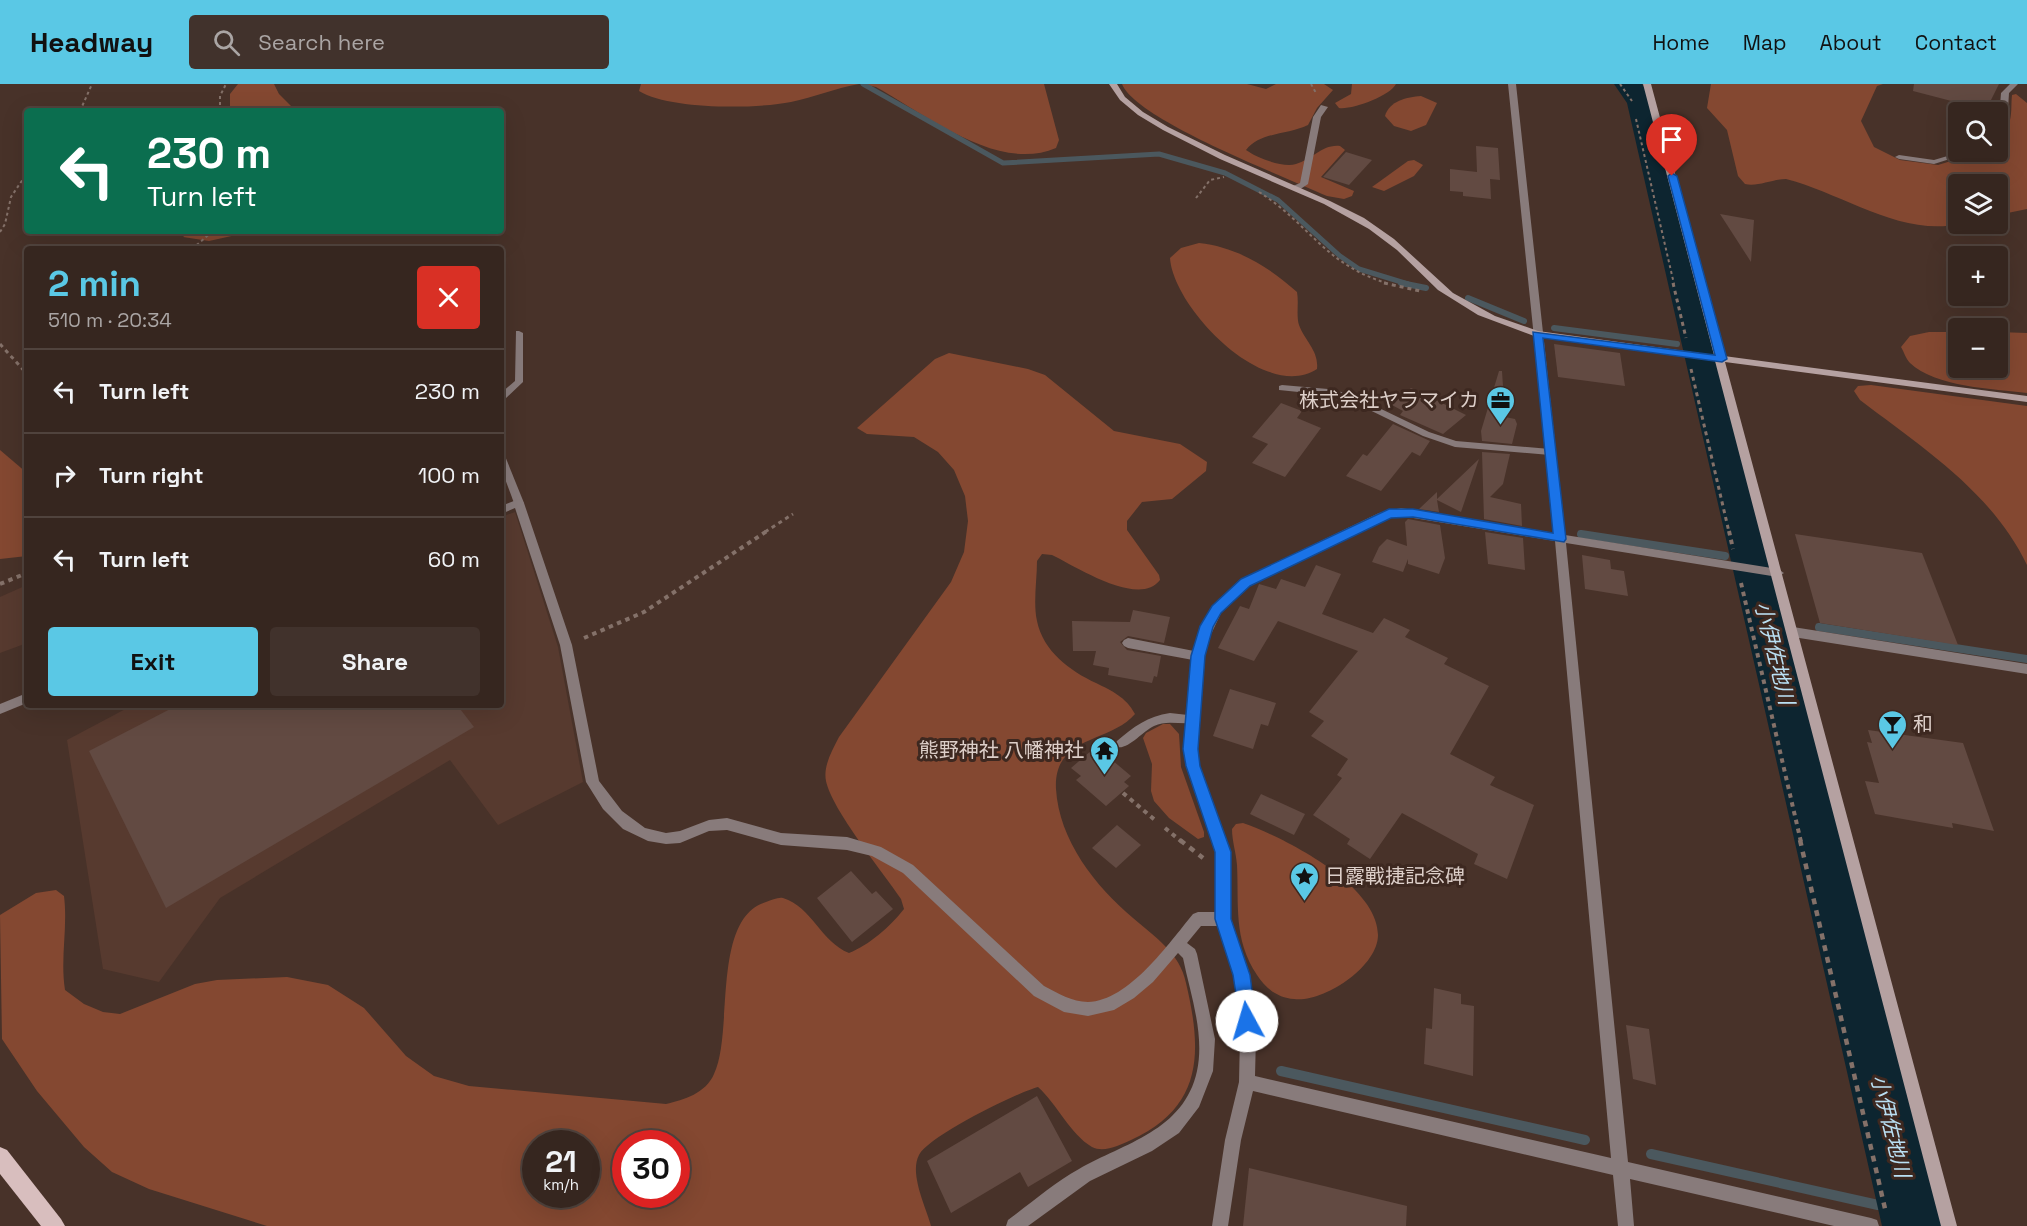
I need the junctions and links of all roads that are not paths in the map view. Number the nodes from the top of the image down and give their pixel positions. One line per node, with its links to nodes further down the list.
1 (1113, 84): 9 (street)
2 (1512, 84): 11 (street)
3 (1647, 84): 12 (street)
4 (2014, 84): 5 (street)
5 (2005, 102)
6 (1324, 107): 9 (street)
7 (1899, 157): 8 (street)
8 (1948, 158)
9 (1296, 188): 11 (street)
10 (519, 333): 14 (lane)
11 (1537, 334): 12 (street); 16 (street)
12 (1722, 359): 15 (street); 21 (street)
13 (1282, 388): 16 (lane)
14 (504, 395)
15 (2027, 399)
16 (1550, 452): 20 (street)
17 (504, 464): 18 (lane)
18 (519, 503): 19 (street); 31 (street)
19 (504, 509)
20 (1560, 539): 21 (street); 24 (street); 34 (street)
21 (1772, 572): 22 (street)
22 (1793, 632): 25 (street); 40 (street)
23 (1128, 643): 24 (street)
24 (1198, 656): 28 (street)
25 (2027, 669)
26 (24, 699): 27 (street)
27 (0, 709)
28 (1192, 719): 29 (lane); 30 (street)
29 (1121, 744)
30 (1223, 919): 31 (street); 32 (street)
31 (1177, 943): 36 (street)
32 (1247, 1082): 34 (street); 37 (street)
33 (0, 1157): 35 (main road)
34 (1620, 1168): 38 (street); 39 (street)
35 (54, 1226)
36 (1014, 1226)
37 (1220, 1226)
38 (1626, 1226)
39 (1871, 1226)
40 (1949, 1226)

